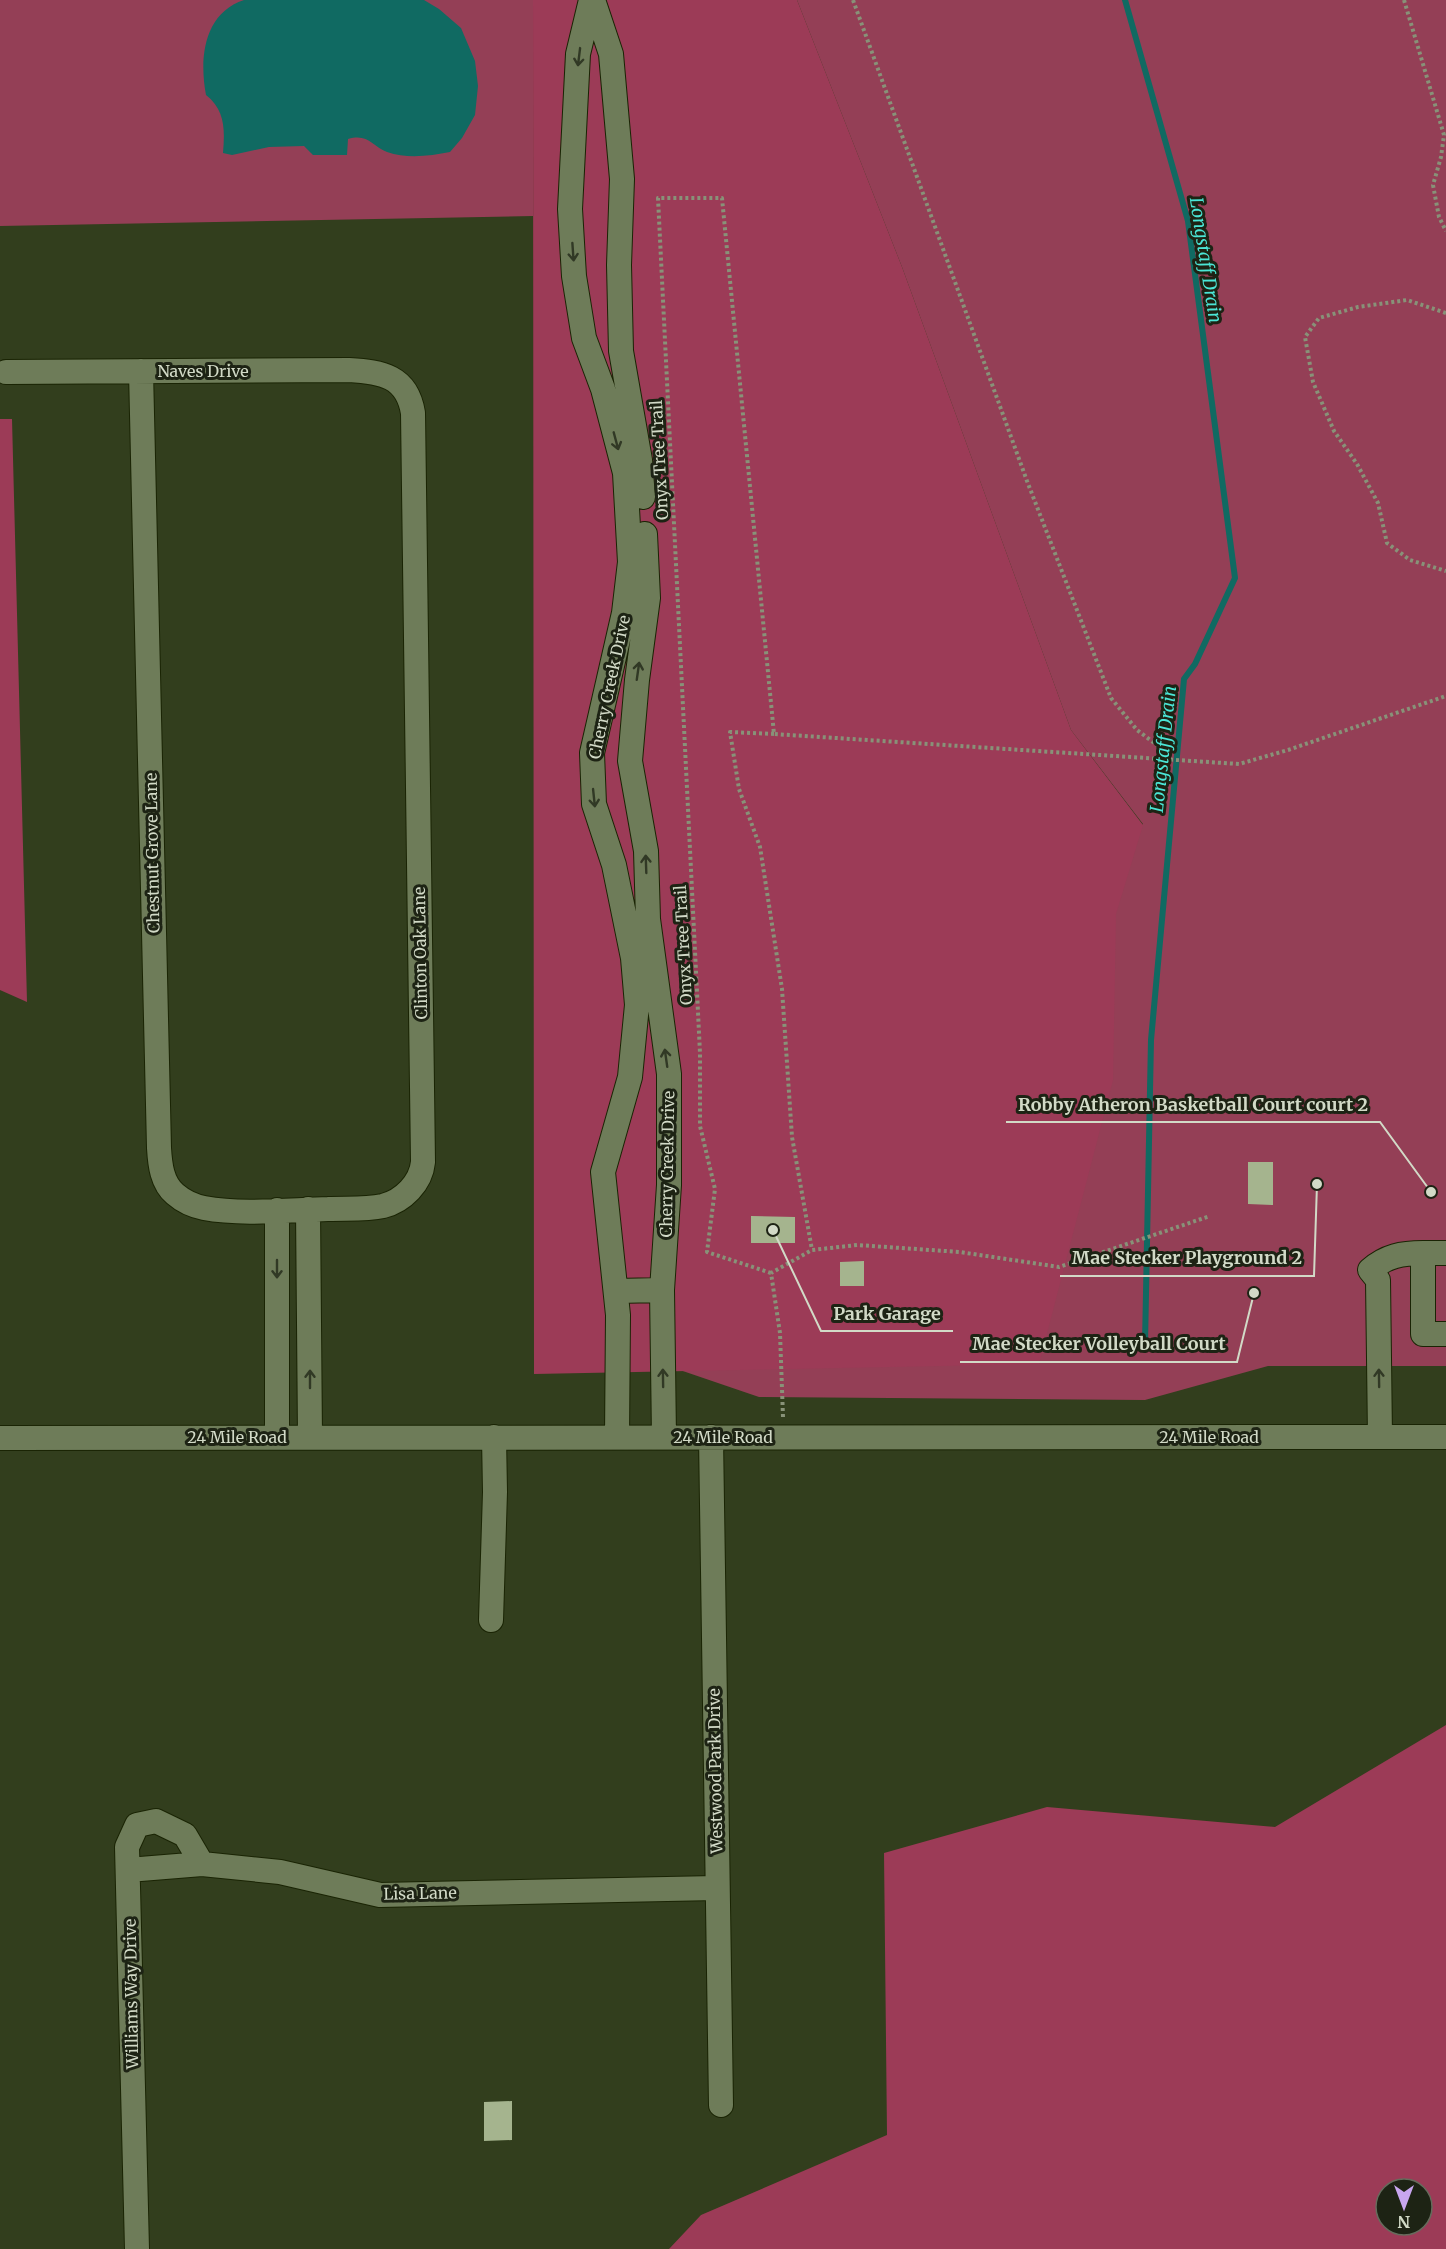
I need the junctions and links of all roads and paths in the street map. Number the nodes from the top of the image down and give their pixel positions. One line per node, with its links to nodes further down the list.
1 (592, 0): 4 (street, Cherry Creek Drive); 5 (street, Cherry Creek Drive, one-way to 5)
2 (853, 0): 15 (path)
3 (1404, 0): 6 (path)
4 (615, 106): 5 (street); 11 (street, Cherry Creek Drive)
5 (575, 110): 11 (street, Cherry Creek Drive, one-way to 11)
6 (1446, 231)
7 (1446, 313): 12 (path)
8 (141, 371): 9 (street, Naves Drive); 10 (street, Naves Drive); 18 (street, Chestnut Grove Lane)
9 (6, 372)
10 (398, 382): 17 (street, Clinton Oak Lane)
11 (633, 473): 16 (street, Cherry Creek Drive, one-way to 11); 16 (street, Cherry Creek Drive, one-way to 16)
12 (1446, 571)
13 (1446, 696): 14 (path)
14 (774, 734): 20 (path); 22 (path, Onyx Tree Trail)
15 (1161, 748)
16 (644, 968): 23 (street, Cherry Creek Drive, one-way to 16); 24 (street, Cherry Creek Drive)
17 (308, 1209): 18 (street, Chestnut Grove Lane); 27 (street, one-way to 17)
18 (277, 1210): 26 (street, one-way to 26)
19 (1209, 1216): 20 (path)
20 (812, 1250): 22 (path)
21 (1434, 1253): 25 (street); 33 (street, one-way to 21)
22 (771, 1273): 32 (path)
23 (662, 1290): 24 (street); 30 (street, Cherry Creek Drive, one-way to 23)
24 (616, 1291): 29 (street, Cherry Creek Drive)
25 (1446, 1334)
26 (277, 1437): 27 (street, 24 Mile Road); 35 (street, 24 Mile Road)
27 (310, 1437): 28 (street, 24 Mile Road)
28 (494, 1437): 29 (street, 24 Mile Road); 36 (street)
29 (617, 1437): 30 (street, 24 Mile Road)
30 (664, 1437): 31 (street, 24 Mile Road)
31 (711, 1437): 32 (street, 24 Mile Road); 39 (street, Westwood Park Drive)
32 (783, 1437): 33 (street, 24 Mile Road)
33 (1380, 1437): 34 (street, 24 Mile Road)
34 (1446, 1437)
35 (0, 1438)
36 (491, 1620)
37 (202, 1864): 38 (street, Lisa Lane); 38 (street, Williams Way Drive); 39 (street, Lisa Lane)
38 (128, 1870): 41 (street, Williams Way Drive)
39 (716, 1888): 40 (street, Westwood Park Drive)
40 (721, 2105)
41 (137, 2249)

